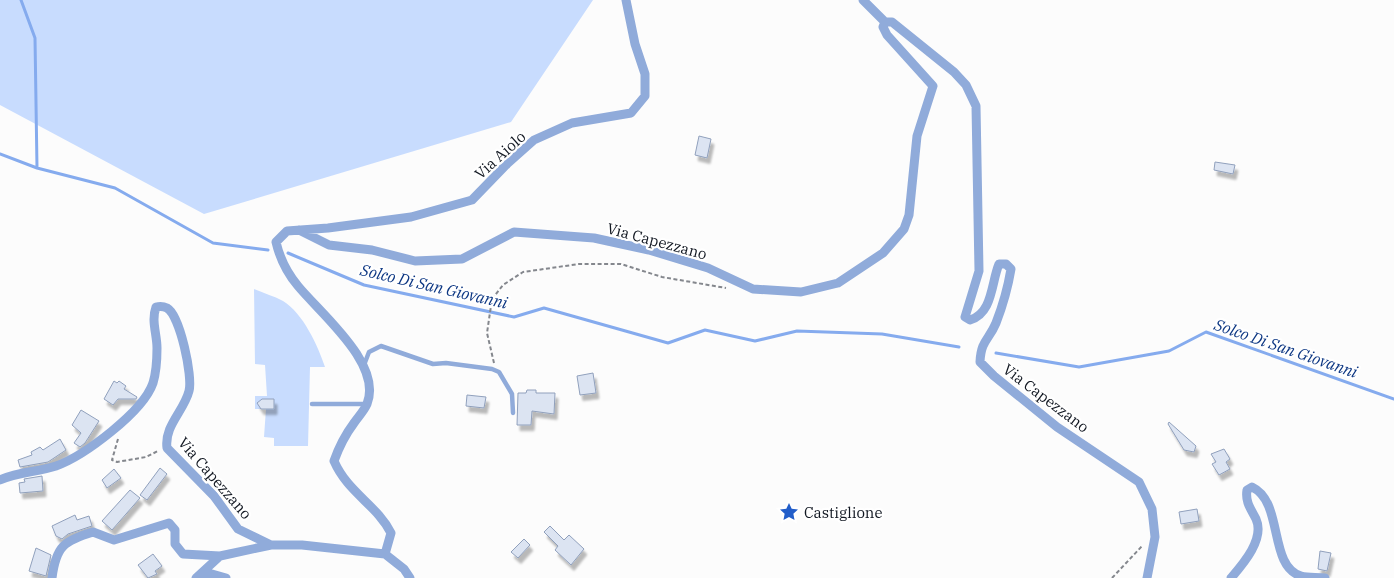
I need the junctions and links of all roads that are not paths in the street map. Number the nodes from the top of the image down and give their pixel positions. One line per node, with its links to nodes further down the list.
1 (626, 0): 4 (street, Via Aiolo)
2 (863, 0): 3 (street)
3 (885, 22): 4 (street, Via Capezzano); 17 (street, Via Capezzano)
4 (299, 230): 5 (street)
5 (364, 365): 7 (street); 8 (lane)
6 (312, 404): 7 (lane)
7 (367, 404): 11 (street)
8 (513, 413)
9 (0, 480): 10 (street, Via Capezzano)
10 (271, 545): 11 (street, Via Capezzano); 12 (street, Via Capezzano)
11 (385, 554): 16 (street)
12 (220, 556): 13 (street); 14 (street, Via Capezzano)
13 (198, 577): 15 (street)
14 (52, 578)
15 (226, 578)
16 (410, 578)
17 (1147, 578)
18 (1231, 578): 19 (street)
19 (1325, 578)

